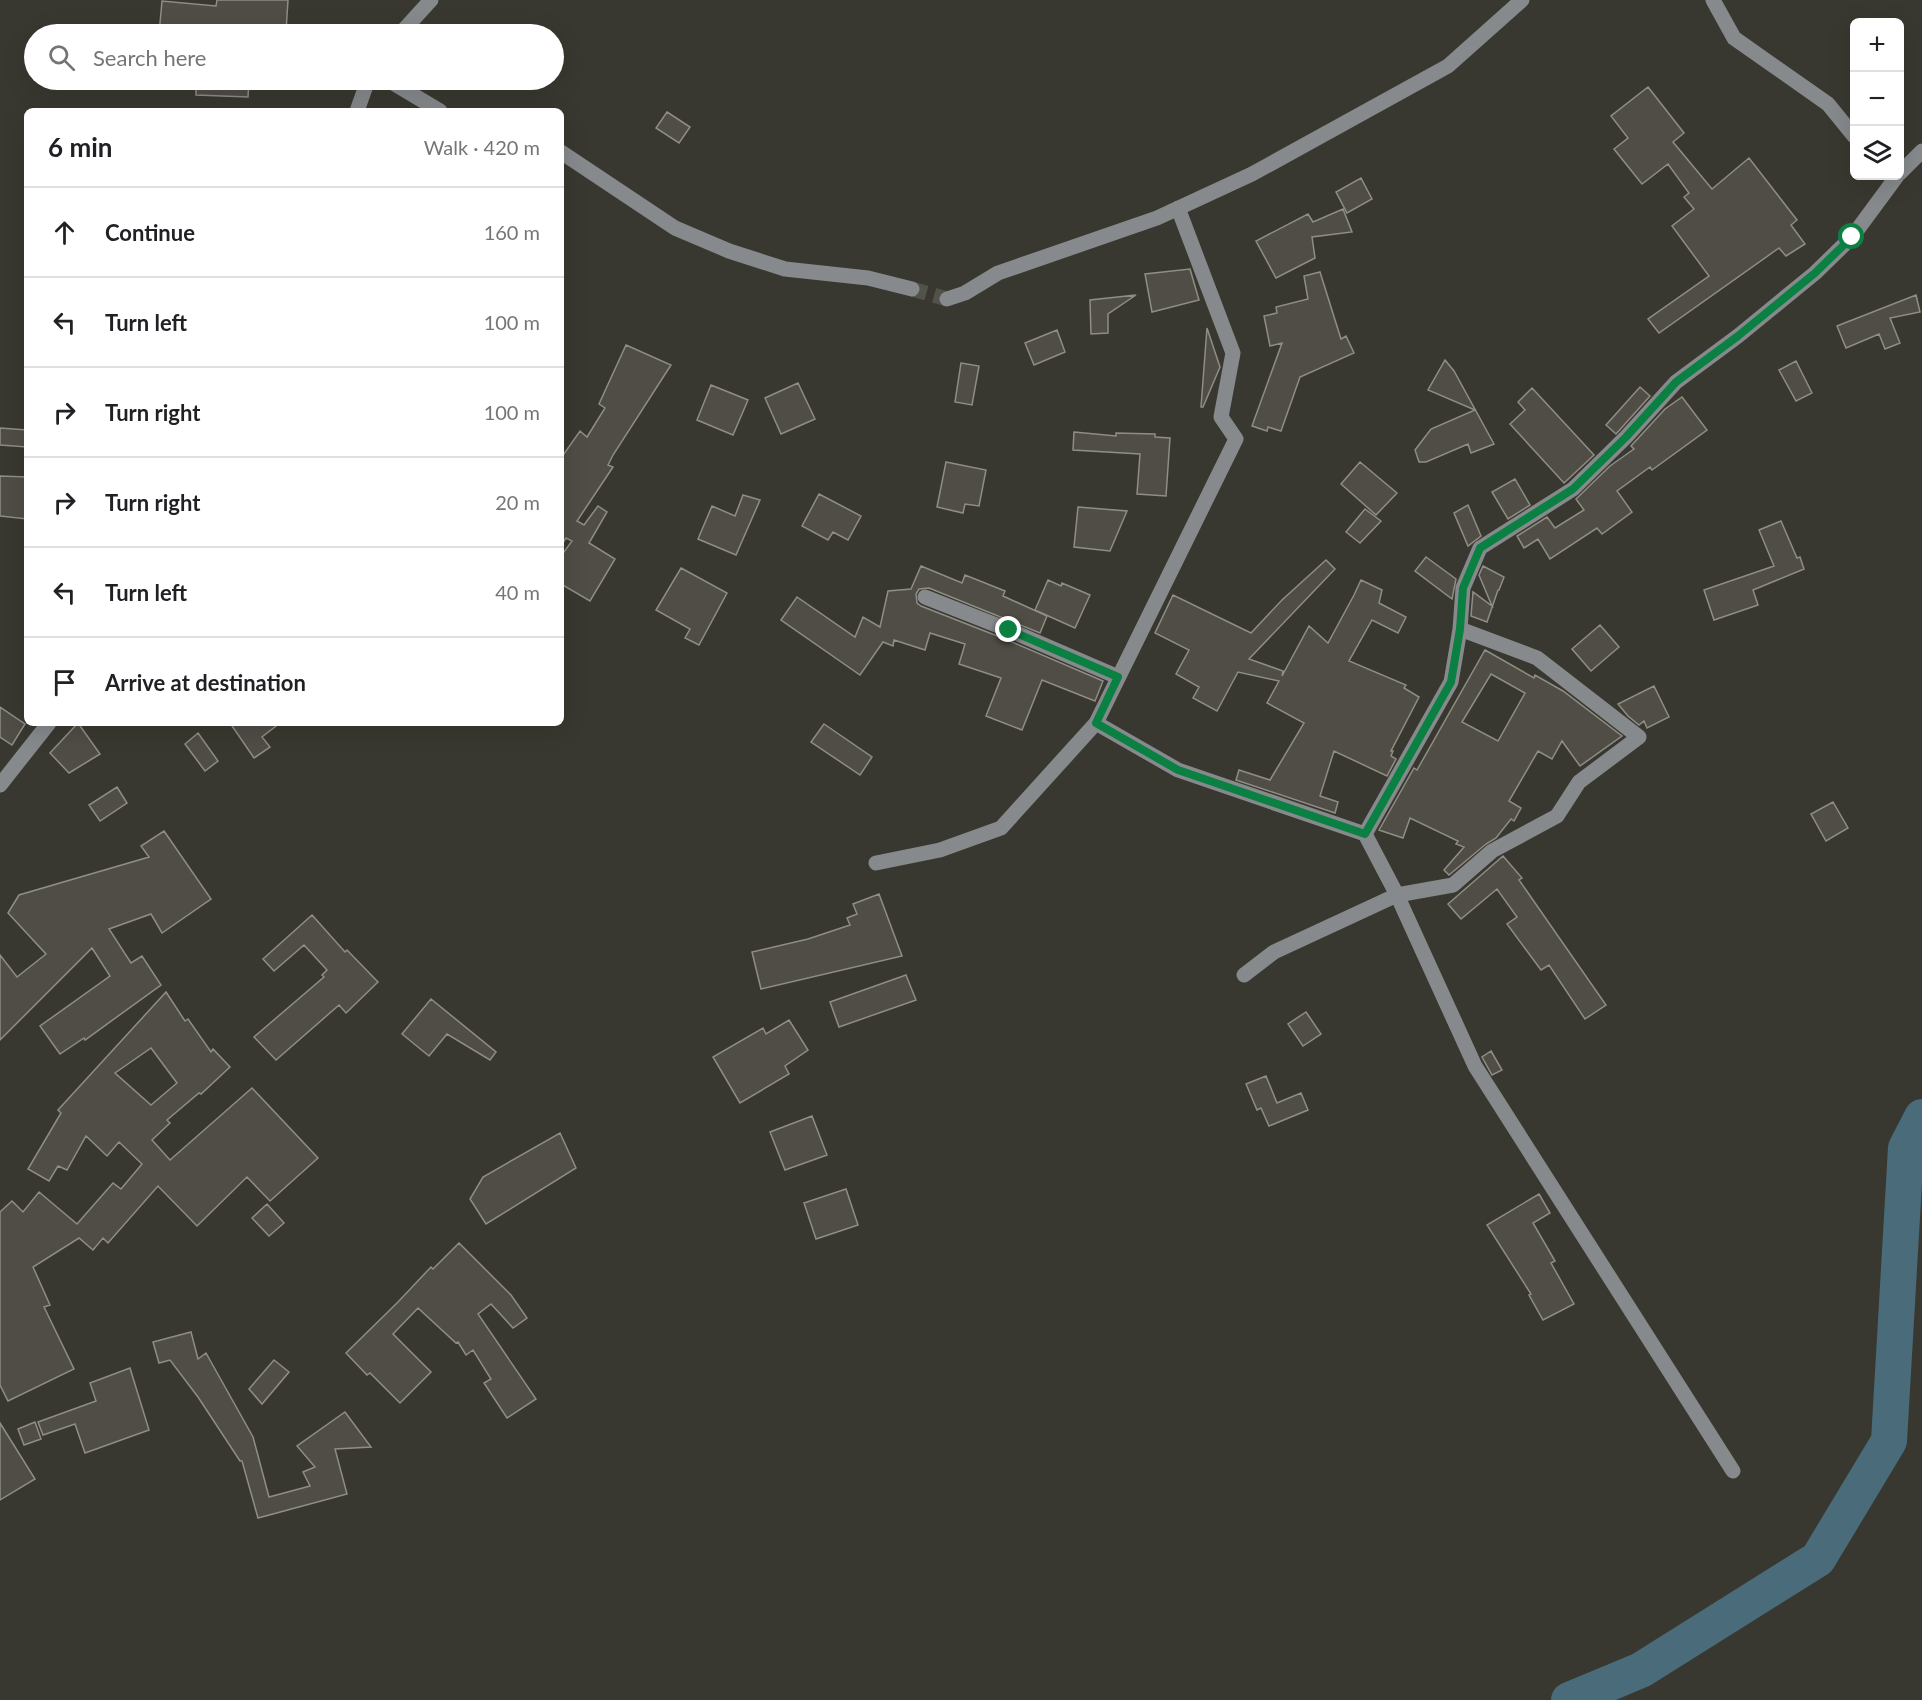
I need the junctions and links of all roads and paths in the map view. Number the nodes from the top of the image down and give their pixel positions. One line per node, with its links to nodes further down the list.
1 (431, 0): 4 (street)
2 (1522, 0): 14 (street)
3 (1713, 0): 9 (street)
4 (409, 24)
5 (364, 90): 7 (street)
6 (405, 90): 8 (street)
7 (358, 108)
8 (435, 108)
9 (1850, 131)
10 (1922, 151): 12 (street)
11 (564, 154): 15 (street)
12 (1904, 168)
13 (1892, 180): 18 (street)
14 (1178, 208): 16 (street); 19 (street)
15 (912, 289)
16 (947, 299)
17 (925, 597): 19 (street)
18 (1460, 629): 23 (street); 25 (street)
19 (1118, 677): 20 (street)
20 (1096, 723): 23 (street); 24 (street)
21 (48, 726): 22 (street)
22 (0, 785)
23 (1365, 834): 25 (street)
24 (876, 863)
25 (1397, 895): 26 (street); 27 (street)
26 (1244, 975)
27 (1733, 1471)

